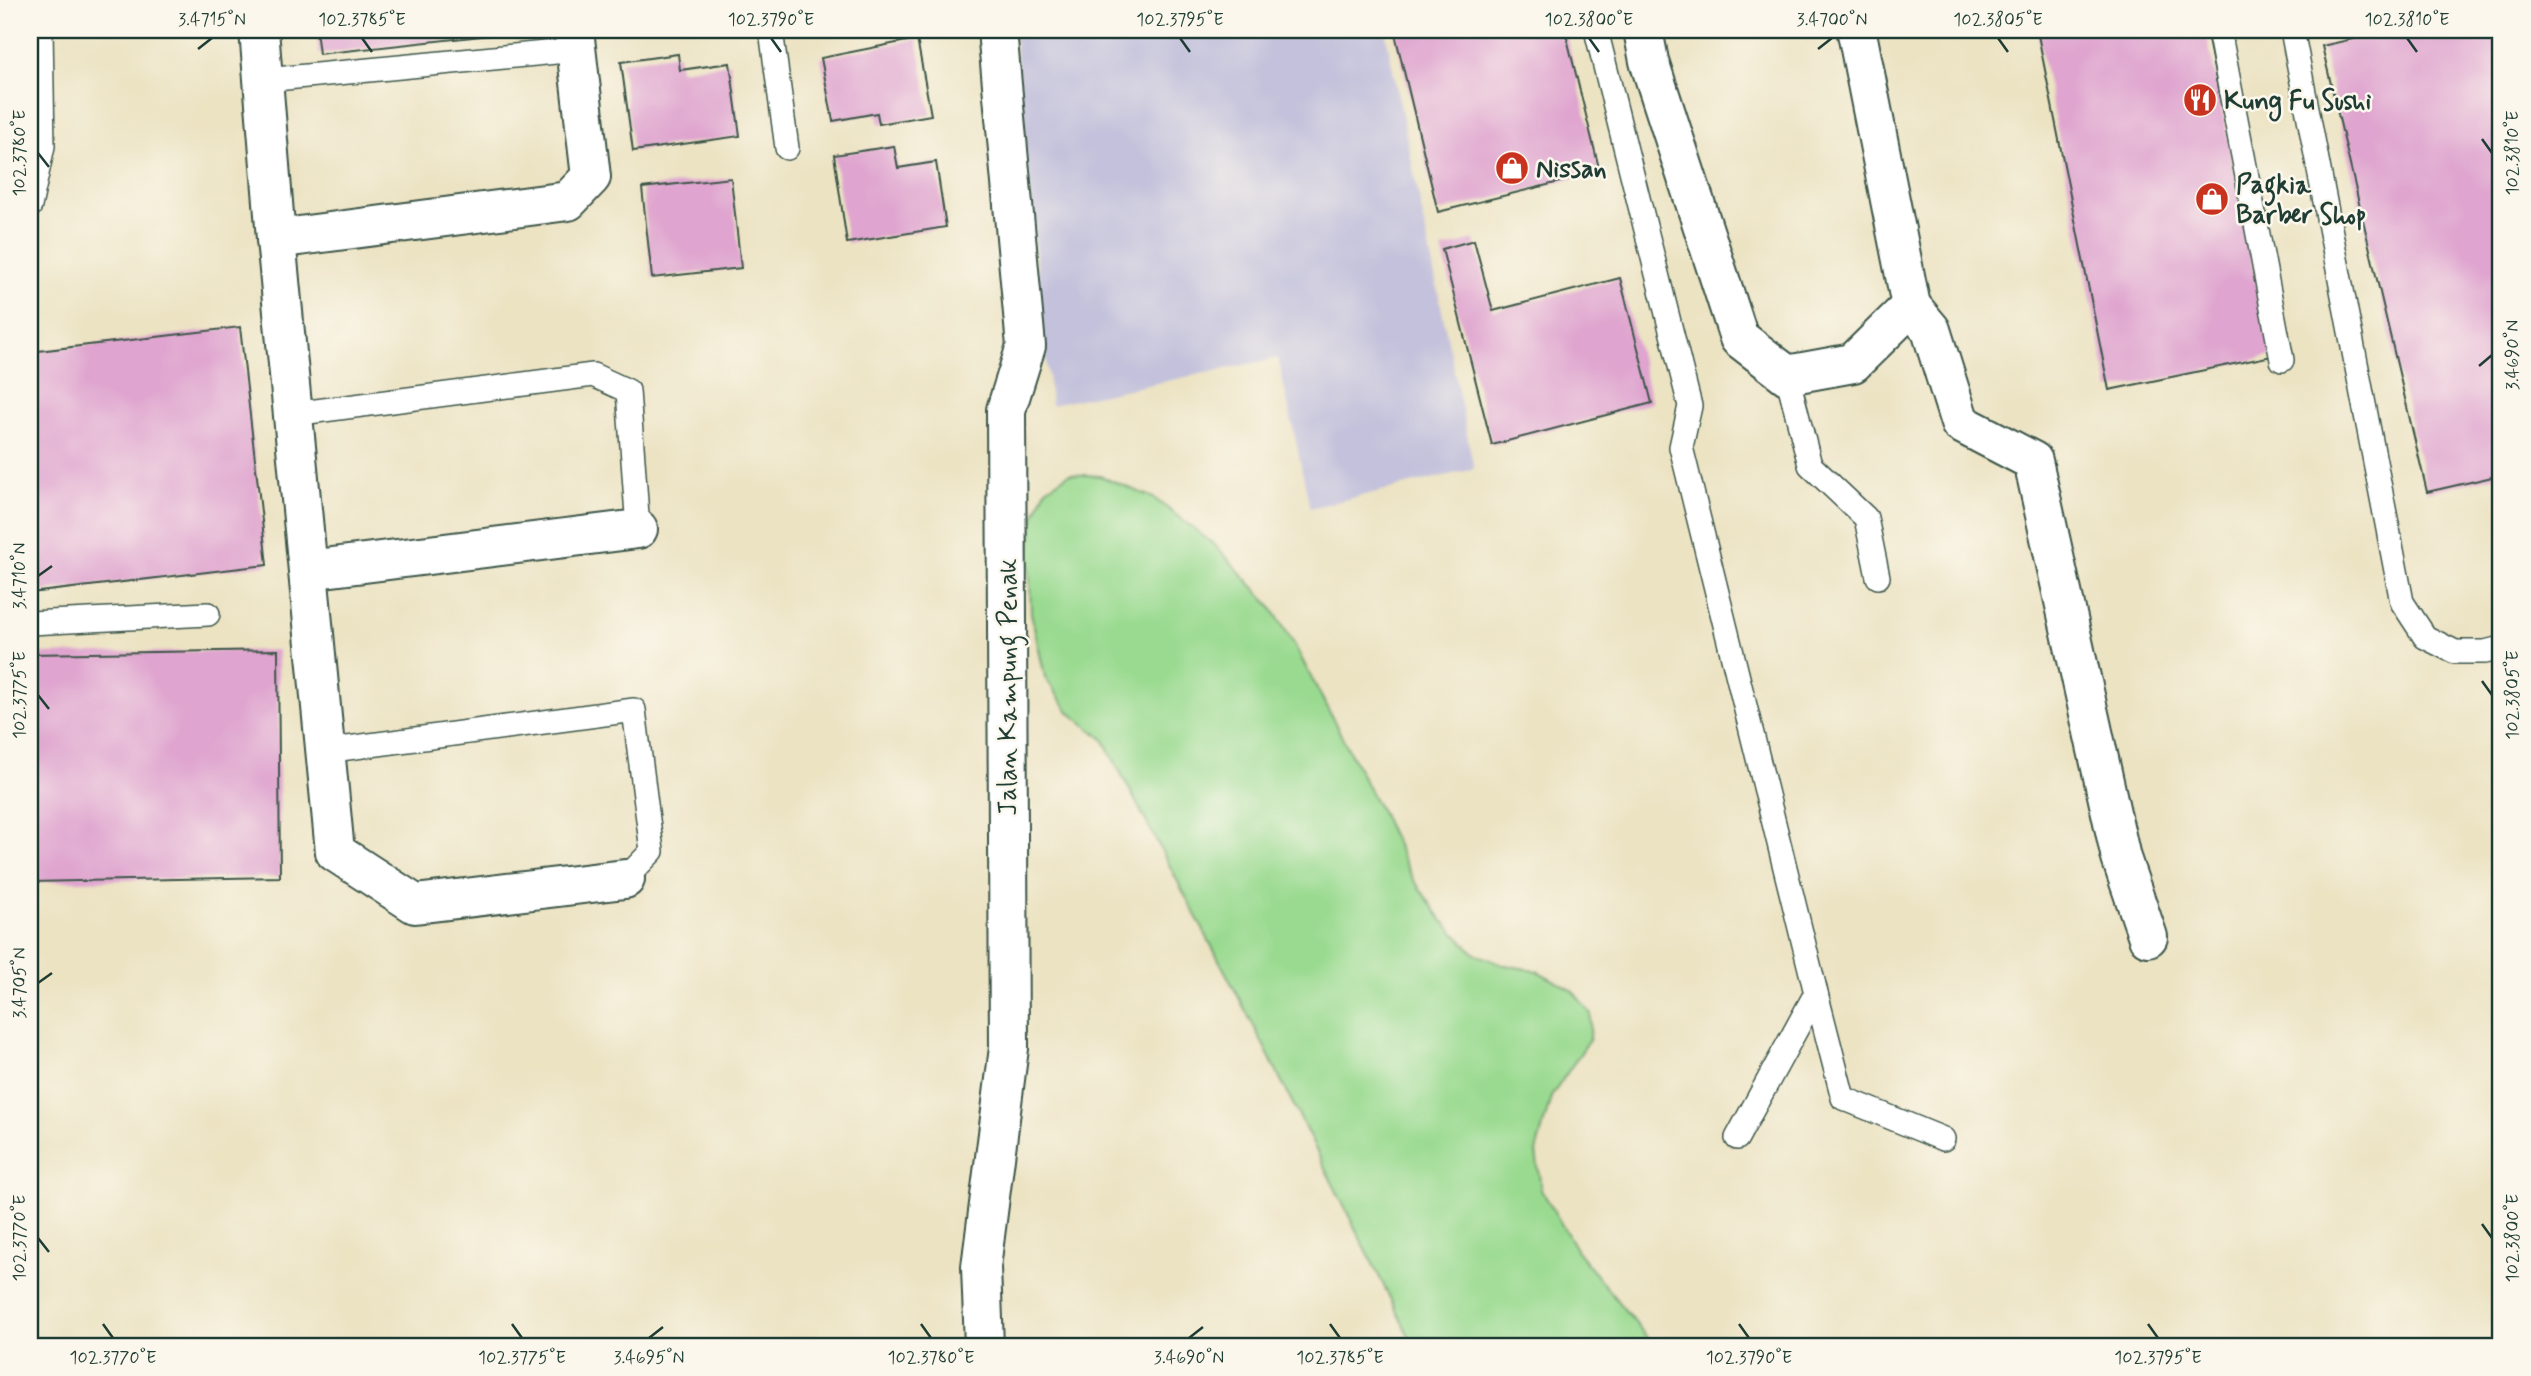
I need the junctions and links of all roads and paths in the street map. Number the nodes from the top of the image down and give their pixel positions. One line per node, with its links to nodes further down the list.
1 (41, 30): 13 (lane)
2 (259, 30): 11 (street)
3 (772, 30): 12 (lane)
4 (997, 30): 31 (street, Jalan Kampung Penak)
5 (1596, 30): 28 (lane)
6 (1643, 30): 17 (street)
7 (2292, 30): 24 (lane)
8 (2224, 31): 16 (lane)
9 (1857, 33): 15 (street)
10 (576, 40): 11 (lane); 14 (street)
11 (265, 80): 14 (street)
12 (788, 148)
13 (30, 206)
14 (276, 239): 18 (street)
15 (1911, 306): 17 (street); 27 (street)
16 (2282, 360)
17 (1787, 375): 21 (lane)
18 (293, 414): 19 (lane); 20 (street)
19 (638, 529): 20 (street)
20 (308, 570): 25 (street)
21 (1878, 577)
22 (208, 614): 23 (lane)
23 (30, 623)
24 (2501, 648)
25 (325, 751): 26 (street); 26 (lane)
26 (625, 879)
27 (2148, 937)
28 (1816, 993): 29 (lane); 30 (lane)
29 (1737, 1138)
30 (1943, 1139)
31 (984, 1346)

